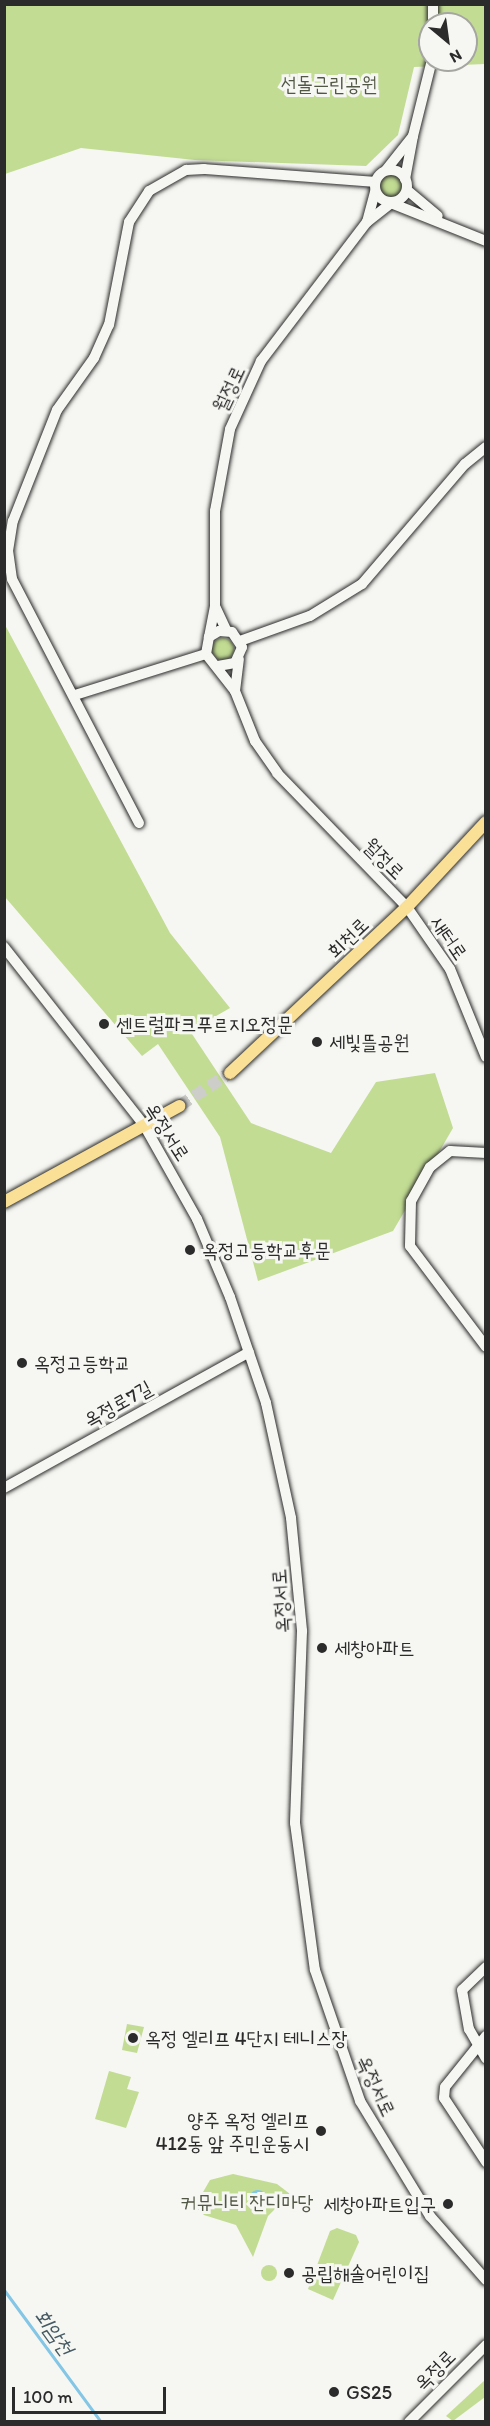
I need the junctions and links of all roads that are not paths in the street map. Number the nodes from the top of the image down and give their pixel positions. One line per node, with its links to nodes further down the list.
1 (429, 72): 2 (street)
2 (413, 136): 3 (street); 4 (street)
3 (386, 170): 4 (street); 5 (street)
4 (406, 184): 6 (street); 7 (street)
5 (375, 187): 6 (street); 8 (street); 19 (street)
6 (392, 203): 7 (street); 8 (street)
7 (443, 220): 9 (street)
8 (367, 222): 11 (street, 월정로)
9 (486, 241)
10 (486, 447): 14 (street)
11 (215, 606): 12 (street); 13 (street)
12 (226, 630): 13 (street); 14 (street)
13 (209, 637): 15 (street)
14 (240, 641): 16 (street)
15 (206, 654): 17 (street); 19 (street)
16 (239, 659): 17 (street); 18 (street)
17 (218, 666): 18 (street, 월정로)
18 (235, 691): 22 (street, 월정로)
19 (75, 695): 21 (street)
20 (486, 822): 22 (main road, 회천로)
21 (139, 823)
22 (407, 907): 24 (street, 새터로); 25 (main road, 회천로)
23 (4, 947): 27 (street, 옥정서로)
24 (486, 1057)
25 (230, 1073)
26 (179, 1106): 27 (main road)
27 (144, 1125): 29 (main road); 31 (street, 옥정서로)
28 (486, 1153): 30 (street)
29 (4, 1202)
30 (486, 1347)
31 (249, 1352): 32 (street, 옥정로7길); 38 (street, 옥정서로)
32 (4, 1488)
33 (486, 1967): 35 (street)
34 (486, 2036): 35 (street)
35 (475, 2049): 36 (street); 37 (street)
36 (486, 2060)
37 (486, 2162)
38 (486, 2280)
39 (486, 2345): 40 (street, 옥정로)
40 (410, 2421)

